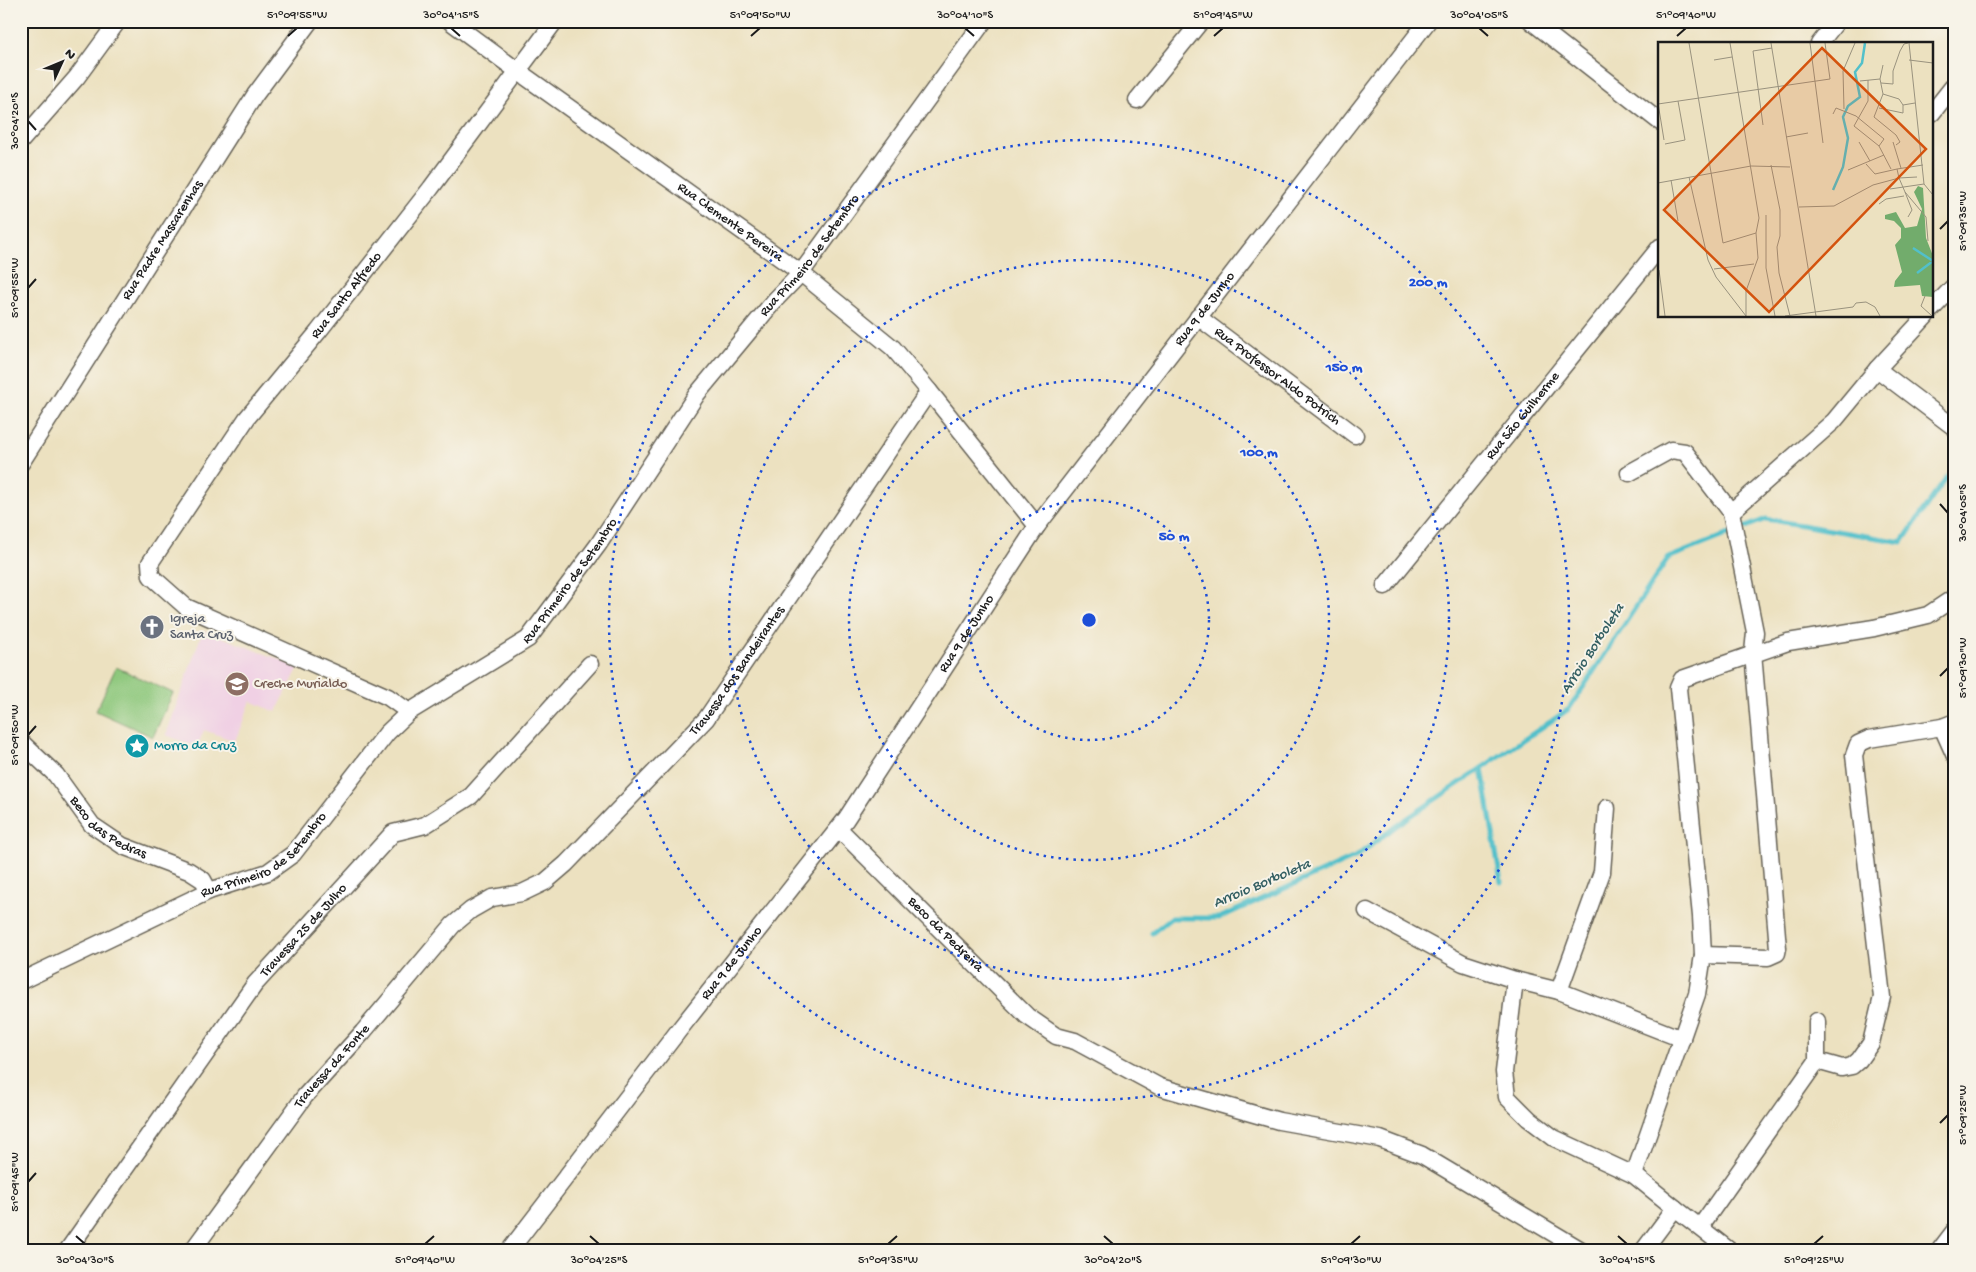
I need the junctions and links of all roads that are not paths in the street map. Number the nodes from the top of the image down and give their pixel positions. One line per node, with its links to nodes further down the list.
1 (118, 21): 16 (street)
2 (310, 21): 27 (street, Rua Padre Mascarenhas)
3 (450, 21): 11 (street, Rua Clemente Pereira)
4 (555, 21): 11 (street, Rua Santo Alfredo)
5 (984, 21): 18 (street, Rua Primeiro de Setembro)
6 (1201, 21): 13 (street)
7 (1428, 21): 21 (street, Rua 9 de Junho)
8 (1531, 21): 15 (street)
9 (1837, 21): 10 (street)
10 (1821, 42)
11 (519, 72): 18 (street, Rua Clemente Pereira); 35 (street, Rua Santo Alfredo)
12 (1955, 84): 14 (street)
13 (1137, 100)
14 (1934, 110)
15 (1658, 120)
16 (21, 141)
17 (1658, 249): 31 (street, Rua São Guilherme)
18 (801, 273): 24 (street, Rua Clemente Pereira); 35 (street, Rua Primeiro de Setembro)
19 (1955, 285): 20 (street)
20 (1934, 307)
21 (1198, 317): 26 (street, Rua Professor Aldo Potrich); 30 (street, Rua 9 de Junho)
22 (1924, 318): 23 (street)
23 (1877, 369): 25 (street); 29 (street)
24 (930, 390): 30 (street, Rua Clemente Pereira); 42 (street, Travessa dos Bandeirantes)
25 (1955, 428)
26 (1355, 435)
27 (21, 463)
28 (1629, 473): 29 (street)
29 (1731, 512): 33 (street)
30 (1036, 526): 40 (street, Rua 9 de Junho)
31 (1385, 586)
32 (1955, 597): 33 (street)
33 (1753, 653): 44 (street); 44 (street)
34 (590, 664): 55 (street, Travessa 25 de Julho)
35 (409, 712): 41 (street, Rua Primeiro de Setembro)
36 (1949, 724): 38 (street); 50 (street)
37 (21, 742): 41 (street, Beco das Pedras)
38 (1955, 756)
39 (1607, 808): 47 (street)
40 (839, 828): 57 (street, Rua 9 de Junho); 58 (street, Beco da Pedreira)
41 (209, 892): 46 (street, Rua Primeiro de Setembro)
42 (492, 898): 56 (street, Travessa da Fonte)
43 (1367, 911): 45 (street)
44 (1703, 955): 49 (street)
45 (1515, 980): 47 (street); 51 (street)
46 (21, 981)
47 (1560, 991): 49 (street)
48 (1817, 1021): 50 (street)
49 (1682, 1040): 51 (street)
50 (1817, 1061): 53 (street)
51 (1634, 1175): 52 (street)
52 (1674, 1208): 53 (street); 59 (street)
53 (1700, 1227): 60 (street)
54 (1955, 1230): 61 (street)
55 (67, 1251)
56 (192, 1251)
57 (509, 1251)
58 (1583, 1251)
59 (1643, 1251)
60 (1730, 1251)
61 (1939, 1251)

